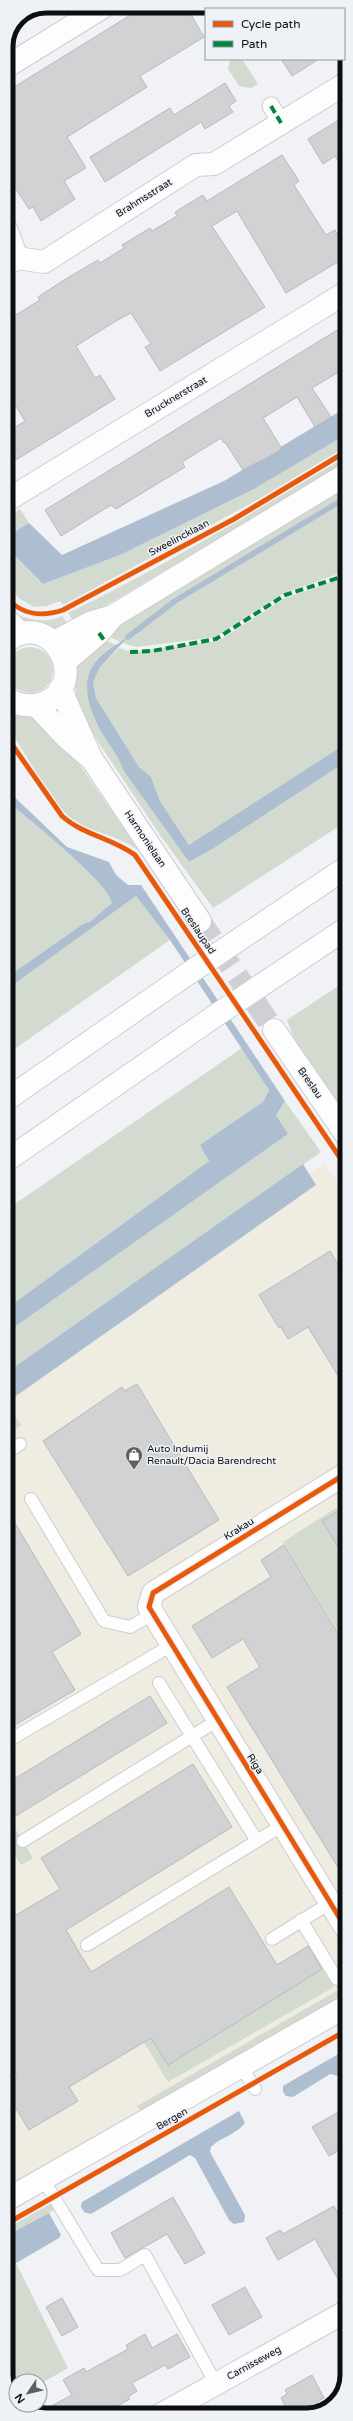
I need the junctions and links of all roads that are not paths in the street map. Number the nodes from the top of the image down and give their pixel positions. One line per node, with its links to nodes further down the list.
1 (94, 13): 2 (main road)
2 (13, 63)
3 (340, 84): 4 (main road, Brahmsstraat)
4 (13, 262)
5 (340, 296): 7 (main road, Brucknerstraat)
6 (340, 478): 8 (main road)
7 (13, 497)
8 (113, 616): 10 (main road); 11 (main road)
9 (13, 632): 10 (main road)
10 (54, 642): 11 (main road)
11 (65, 662): 12 (main road)
12 (60, 688): 14 (main road); 15 (main road, Harmonielaan)
13 (13, 701): 14 (main road)
14 (36, 705): 15 (main road, Harmonielaan)
15 (91, 758): 17 (main road, Harmonielaan)
16 (340, 872): 20 (main road, bridge)
17 (200, 920)
18 (340, 933): 22 (main road, bridge)
19 (274, 1030): 21 (main road, Breslau)
20 (13, 1095)
21 (340, 1126)
22 (13, 1156)
23 (20, 1444): 24 (lane)
24 (13, 1448)
25 (340, 1477): 27 (main road, Krakau)
26 (31, 1499): 27 (lane)
27 (151, 1610): 28 (main road, Riga)
28 (172, 1645): 30 (main road, Riga); 32 (lane)
29 (159, 1683): 31 (lane)
30 (218, 1720): 31 (lane); 33 (main road, Riga)
31 (192, 1736): 34 (lane); 35 (lane)
32 (13, 1738)
33 (283, 1826): 35 (lane); 36 (main road, Riga)
34 (23, 1841)
35 (257, 1841): 40 (lane)
36 (330, 1903): 37 (main road, Riga); 38 (lane)
37 (340, 1919)
38 (301, 1920): 39 (lane); 41 (lane)
39 (272, 1939)
40 (87, 1945)
41 (338, 1979)
42 (340, 2010): 43 (main road, Bergen)
43 (242, 2067): 44 (lane); 45 (main road, Bergen)
44 (255, 2089)
45 (43, 2179): 46 (main road, Bergen); 48 (lane)
46 (13, 2195)
47 (340, 2315): 48 (main road, Carnisseweg)
48 (216, 2384): 49 (main road, Carnisseweg)
49 (173, 2408)

